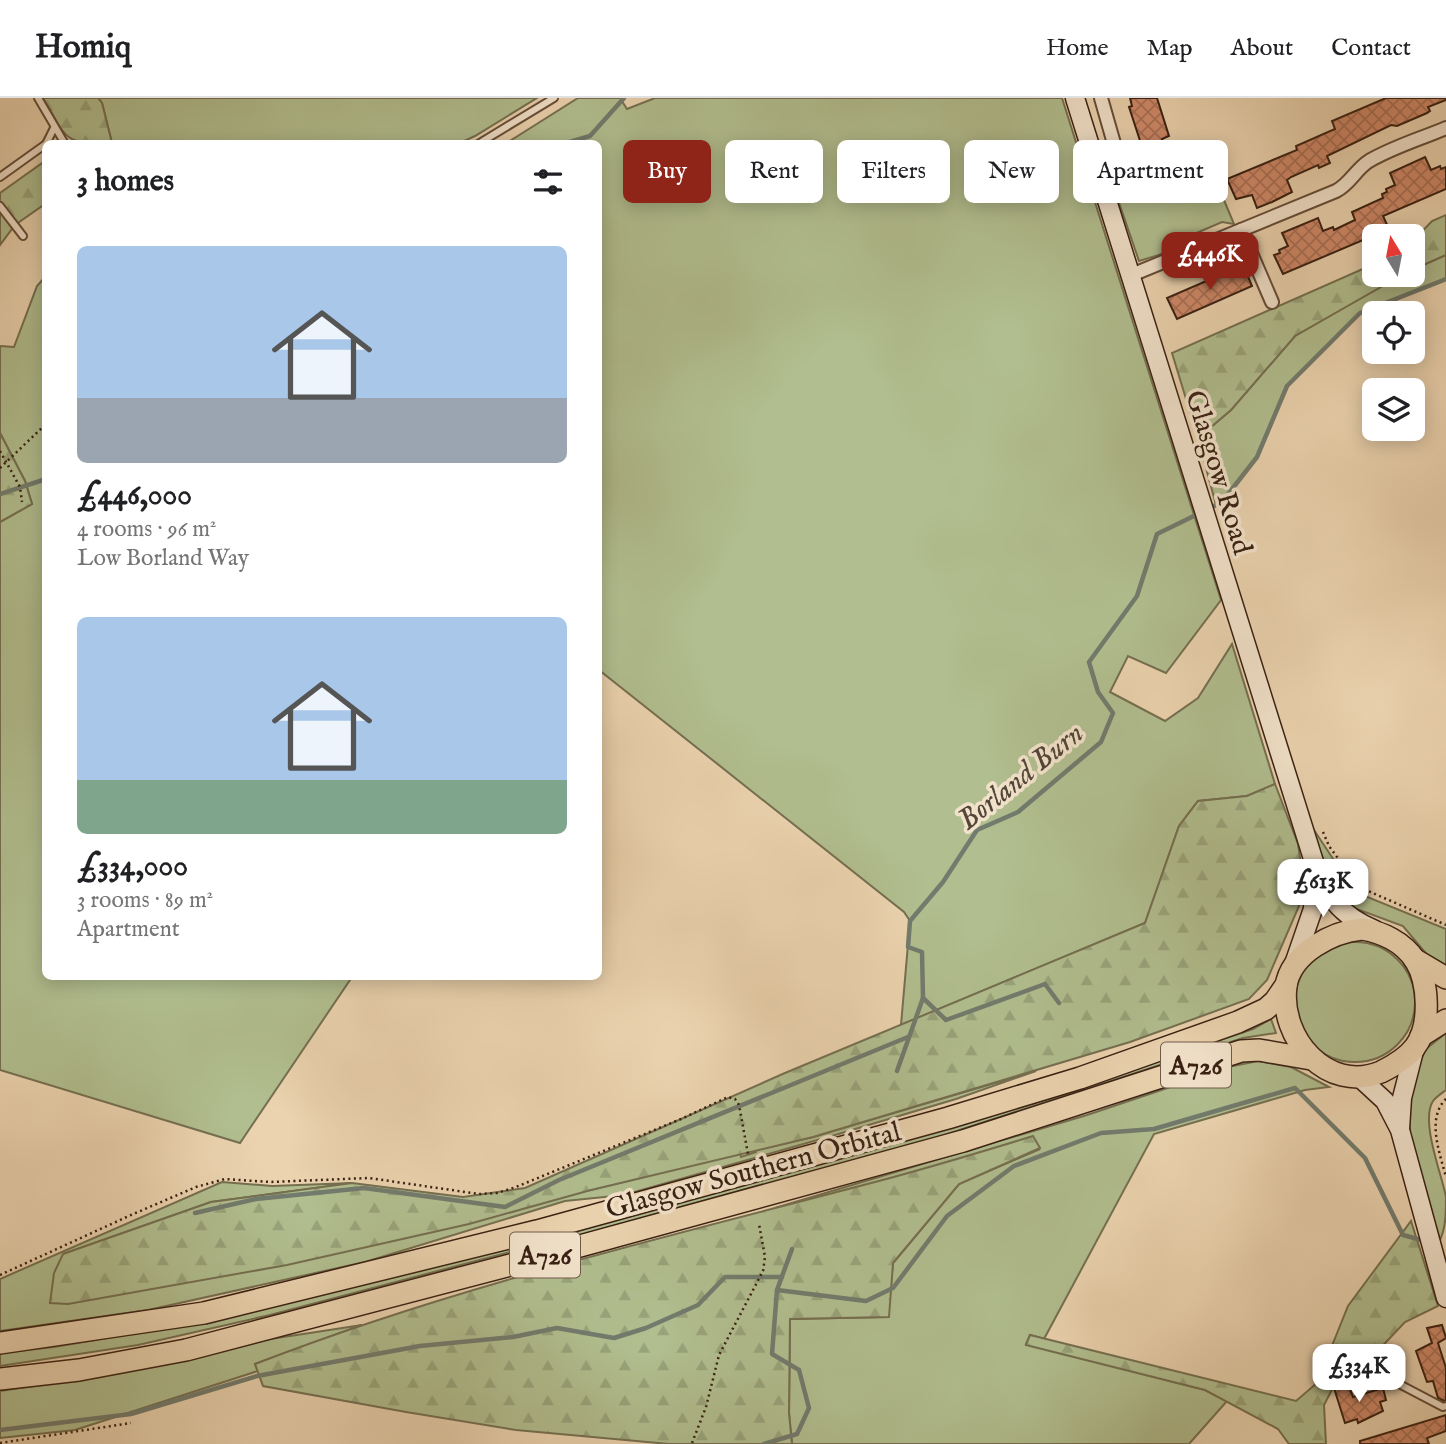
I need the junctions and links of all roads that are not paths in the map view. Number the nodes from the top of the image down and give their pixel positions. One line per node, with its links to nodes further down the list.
1 (38, 98): 5 (lane)
2 (554, 98): 9 (lane)
3 (1075, 98): 16 (main road, Glasgow Road)
4 (1101, 98): 10 (street)
5 (54, 128): 7 (lane); 8 (lane)
6 (1446, 128): 14 (street)
7 (48, 140)
8 (62, 140)
9 (485, 140)
10 (1113, 140)
11 (42, 147): 12 (lane)
12 (0, 177)
13 (0, 206): 15 (lane)
14 (1241, 230): 16 (street); 17 (street)
15 (23, 236)
16 (1129, 276): 18 (main road, Glasgow Road)
17 (1272, 302)
18 (1314, 862): 19 (main road, Glasgow Road); 22 (main road, Glasgow Road)
19 (1378, 932): 20 (highway); 22 (highway, A726)
20 (1415, 959): 21 (highway); 24 (highway)
21 (1446, 978)
22 (1288, 981): 25 (highway); 29 (highway, Glasgow Southern Orbital / A726)
23 (1446, 1020): 24 (highway)
24 (1418, 1041): 26 (highway); 27 (main road)
25 (1311, 1059): 26 (highway, A726); 31 (highway, Glasgow Southern Orbital / A726)
26 (1359, 1077): 27 (main road)
27 (1400, 1130): 28 (main road)
28 (1446, 1298)
29 (0, 1343)
30 (1361, 1374): 32 (lane)
31 (0, 1379)
32 (1446, 1406)

